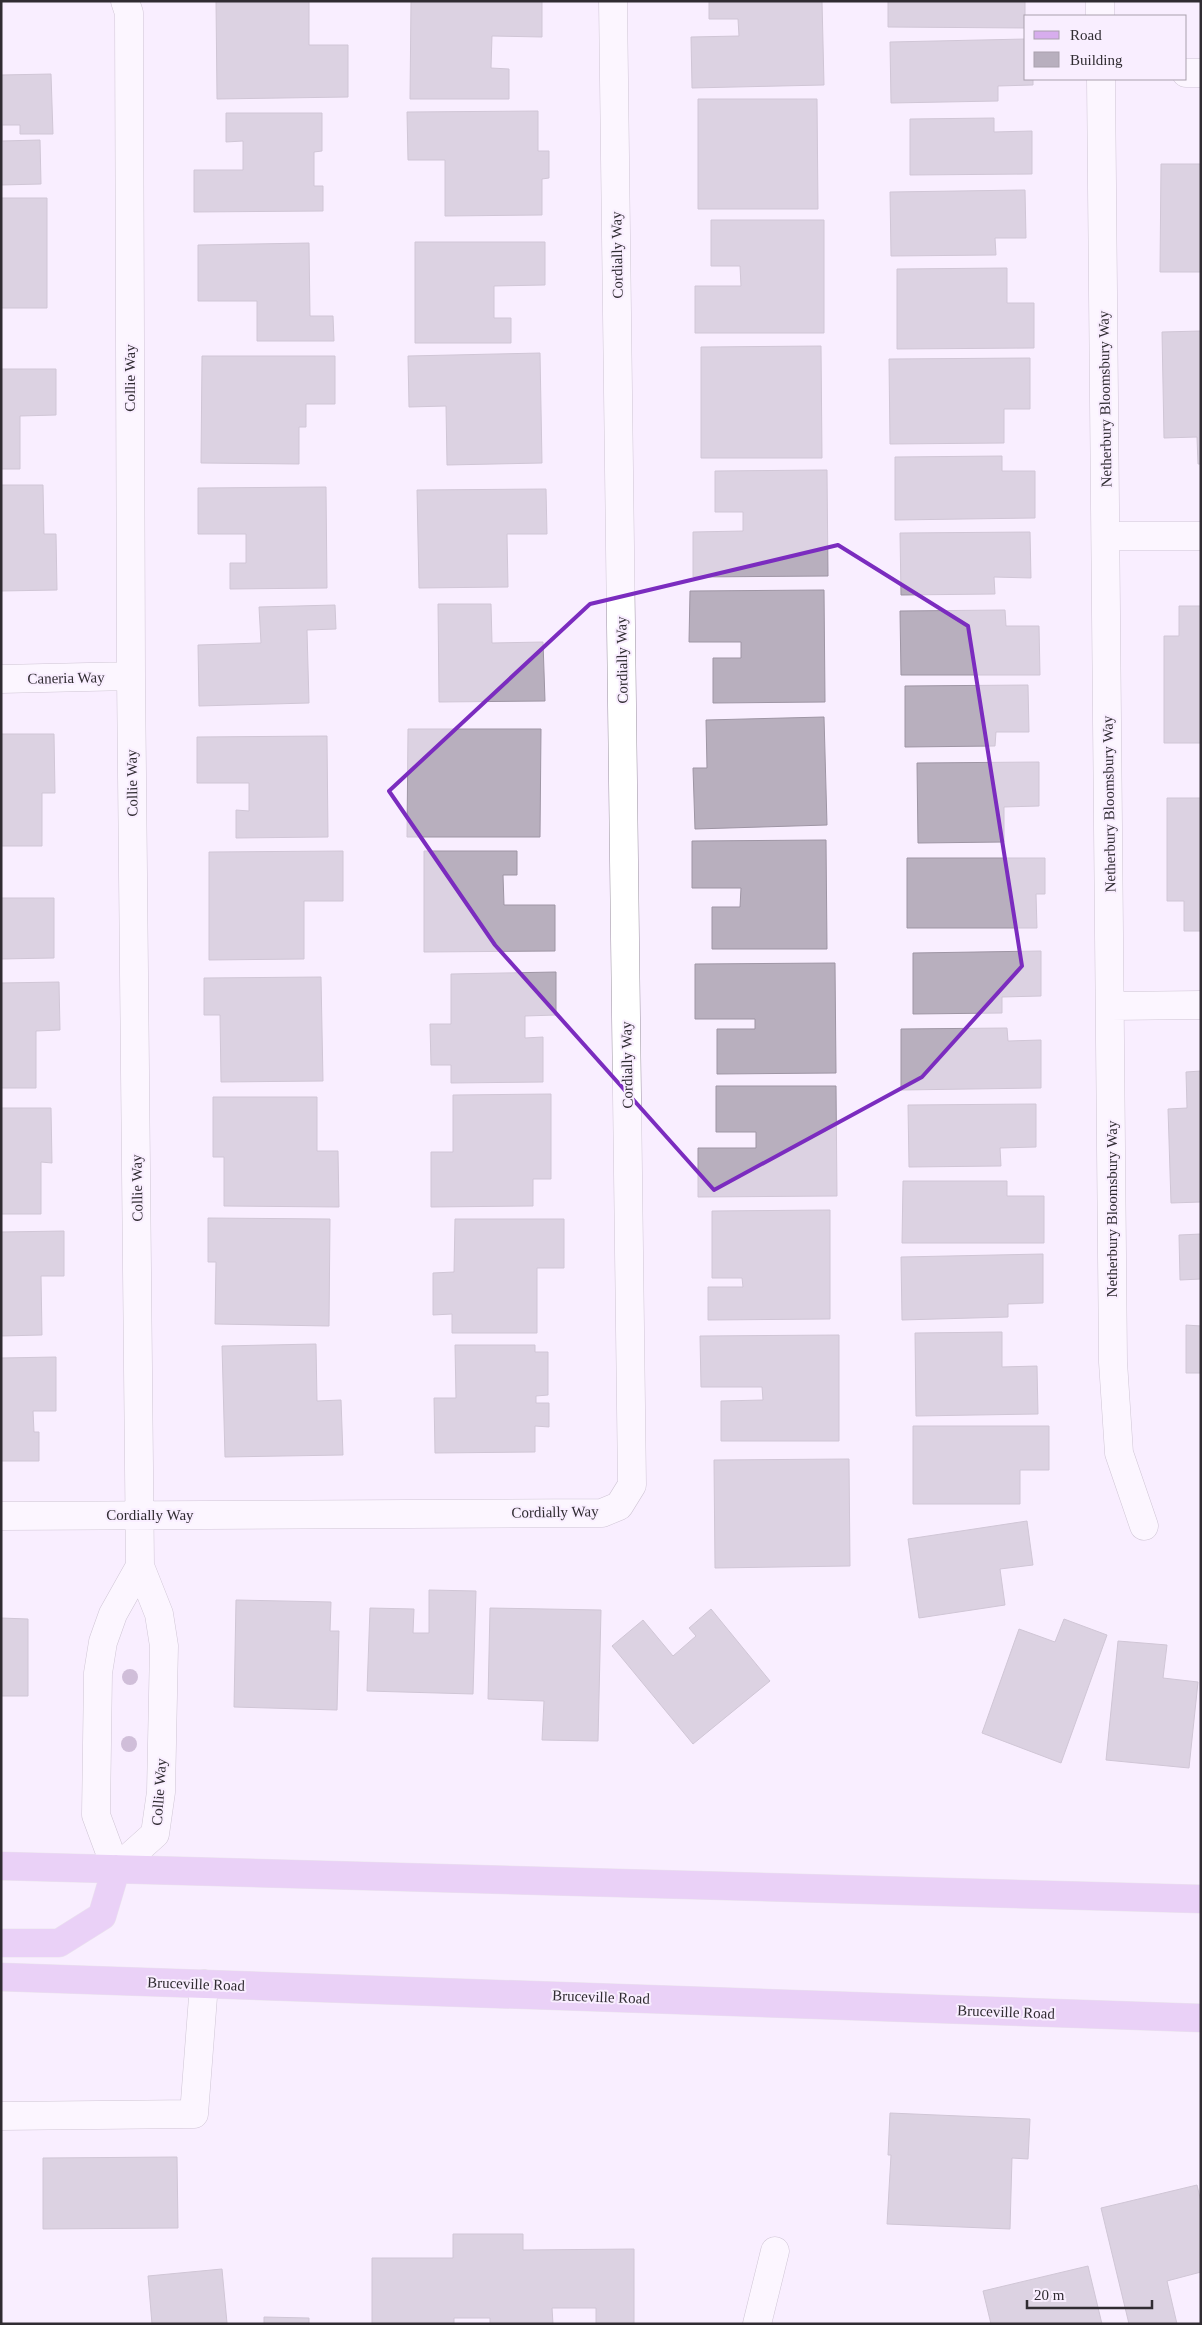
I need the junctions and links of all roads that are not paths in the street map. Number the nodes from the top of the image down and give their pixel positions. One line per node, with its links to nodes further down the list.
1 (125, 1): 10 (street, Collie Way)
2 (614, 1): 14 (street, Cordially Way)
3 (1100, 1): 4 (street)
4 (1100, 15)
5 (1201, 72): 6 (street)
6 (1187, 73)
7 (1101, 80): 8 (street, Netherbury Bloomsbury Way)
8 (1106, 536): 9 (street); 13 (street, Netherbury Bloomsbury Way)
9 (1201, 536)
10 (131, 676): 11 (street, Caneria Way); 14 (street, Collie Way)
11 (1, 679)
12 (1201, 1005): 13 (street)
13 (1111, 1006): 16 (street, Netherbury Bloomsbury Way)
14 (141, 1515): 15 (street, Cordially Way); 17 (street, Collie Way)
15 (1, 1516)
16 (1144, 1526)
17 (140, 1566): 19 (street, Collie Way); 19 (street, Collie Way)
18 (1, 1866): 19 (main road)
19 (116, 1869): 20 (main road); 21 (main road)
20 (1201, 1899)
21 (1, 1943)
22 (1, 1976): 23 (main road, Bruceville Road)
23 (204, 1984): 24 (main road, Bruceville Road); 25 (street)
24 (1201, 2018)
25 (1, 2116)
26 (775, 2251): 27 (street)
27 (757, 2324)

